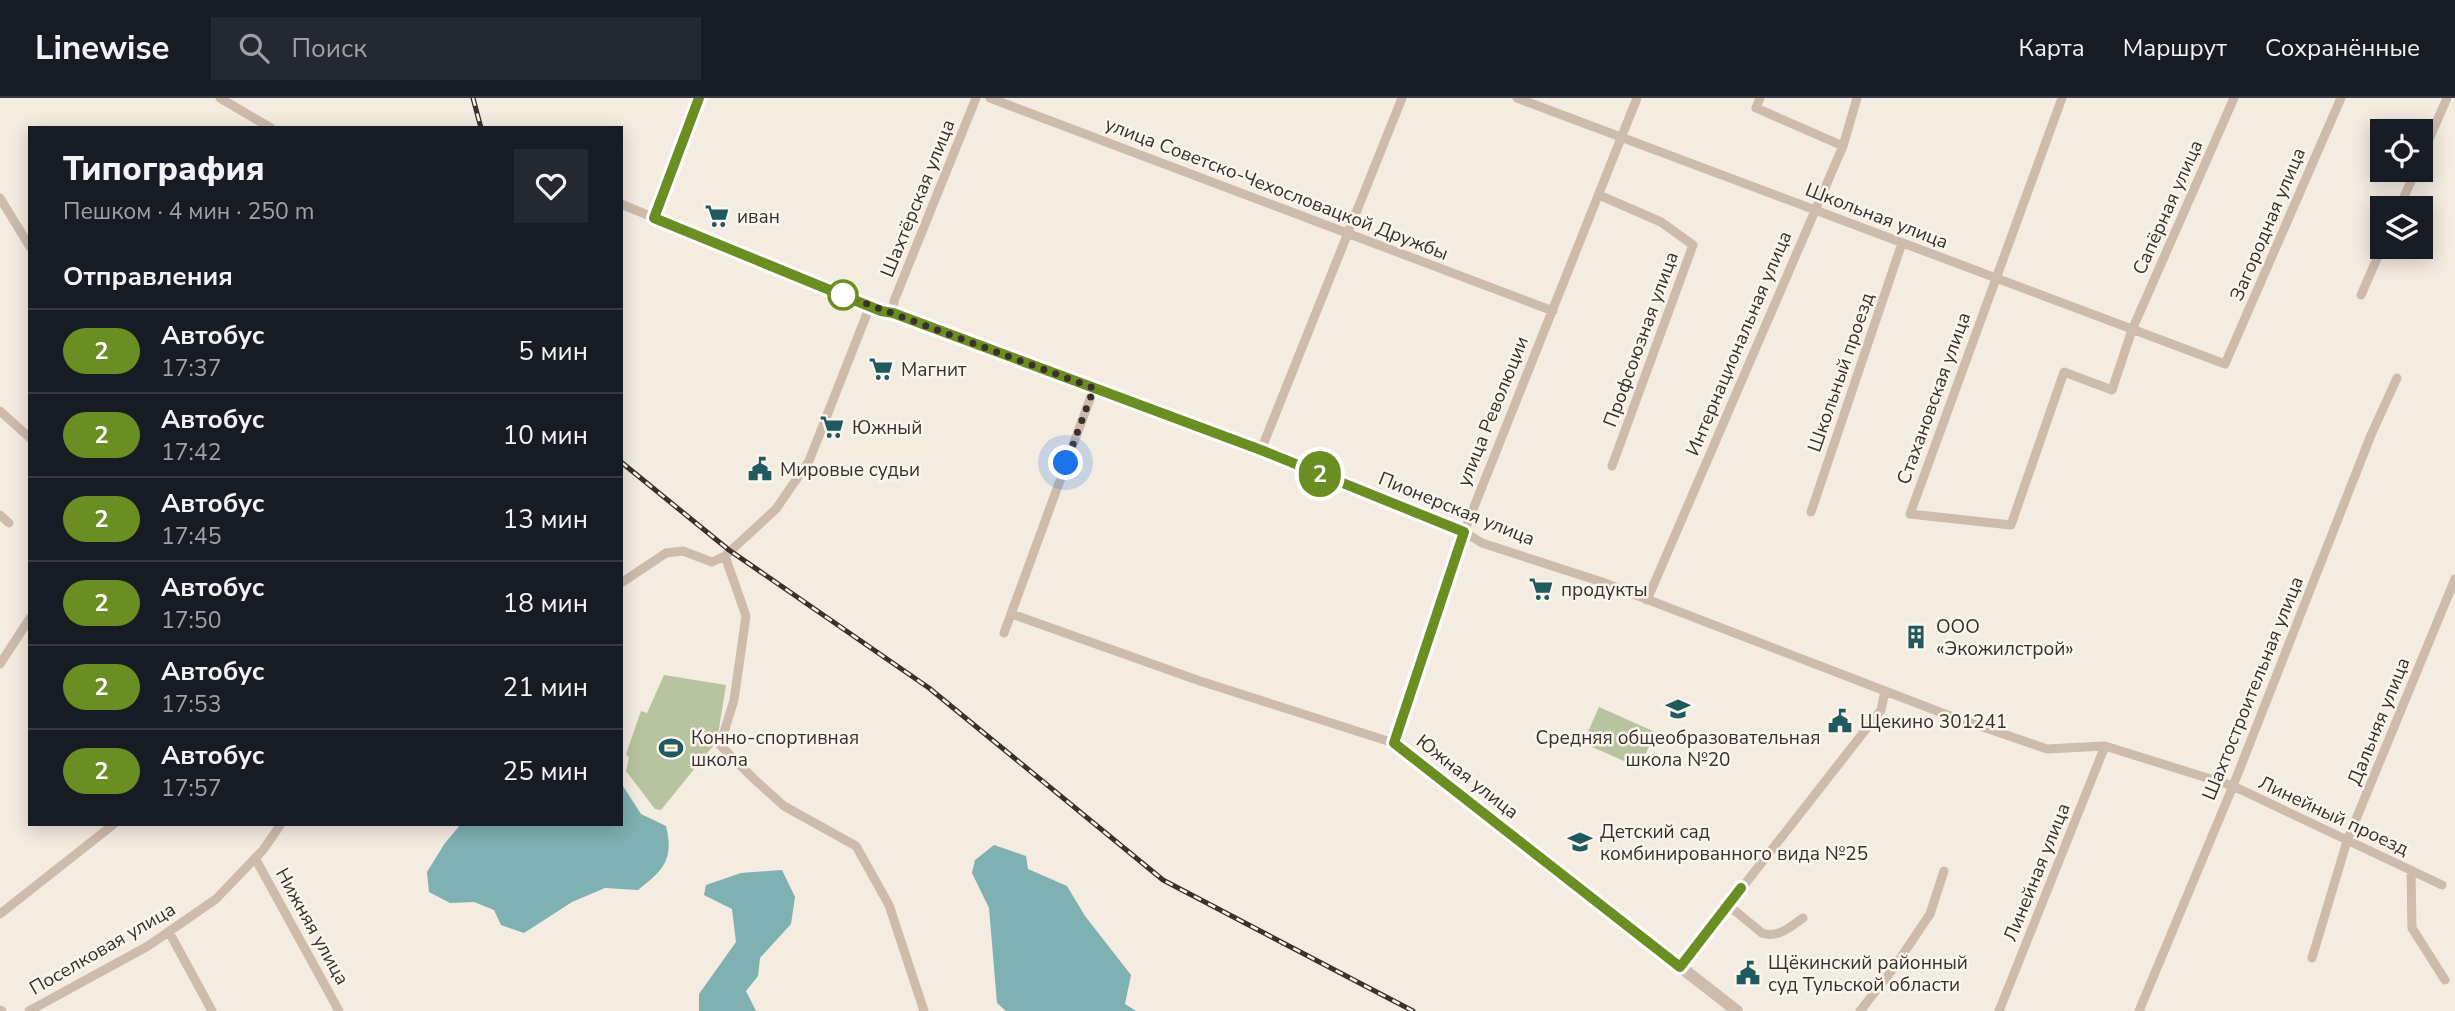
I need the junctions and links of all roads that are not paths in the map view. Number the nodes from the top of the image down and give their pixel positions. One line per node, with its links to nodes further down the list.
1 (220, 98): 14 (street)
2 (699, 98): 22 (street)
3 (976, 98): 31 (street, Шахтёрская улица)
4 (990, 98): 23 (street, улица Советско-Чехословацкой Дружбы)
5 (1402, 98): 23 (street)
6 (1517, 98): 16 (street, Школьная улица)
7 (1637, 98): 16 (street, улица Революции)
8 (1759, 98): 17 (street)
9 (1857, 98): 17 (street, Интернациональная улица)
10 (2062, 98): 27 (street, Стахановская улица)
11 (2234, 98): 32 (street, Сапёрная улица)
12 (2341, 98): 33 (street, Загородная улица)
13 (2447, 98): 15 (street)
14 (268, 126)
15 (2433, 130)
16 (1622, 137): 18 (street, улица Революции); 21 (street, Школьная улица)
17 (1843, 146): 21 (street, Интернациональная улица)
18 (1598, 195): 30 (street, улица Революции); 39 (street, Профсоюзная улица)
19 (0, 198): 25 (street)
20 (623, 205): 22 (street, Пионерская улица)
21 (1815, 210): 24 (street, Школьная улица); 47 (street, Интернациональная улица)
22 (654, 218): 29 (street, Пионерская улица)
23 (1349, 233): 30 (street, улица Советско-Чехословацкой Дружбы); 38 (street)
24 (1902, 243): 27 (street, Школьная улица); 40 (street, Школьный проезд)
25 (28, 244)
26 (2377, 259): 28 (street)
27 (1995, 277): 32 (street, Школьная улица); 32 (street, Стахановская улица)
28 (2361, 295)
29 (870, 306): 31 (street, Пионерская улица); 44 (street)
30 (1553, 310): 43 (street, улица Революции)
31 (893, 313): 35 (street, Пионерская улица)
32 (2132, 330): 33 (street, Школьная улица)
33 (2225, 364)
34 (2397, 379): 56 (street, Шахтостроительная улица)
35 (1094, 388): 38 (street, Пионерская улица); 48 (street)
36 (0, 411): 37 (street)
37 (28, 436)
38 (1261, 450): 43 (street, Пионерская улица)
39 (1612, 466)
40 (1811, 512)
41 (0, 515): 42 (street)
42 (9, 523)
43 (1464, 532): 47 (street, Пионерская улица); 53 (street, улица Революции)
44 (727, 553): 46 (street); 74 (street)
45 (2455, 579): 59 (street, Дальняя улица)
46 (623, 582)
47 (1647, 600): 52 (street, Пионерская улица)
48 (1012, 614): 50 (street); 53 (street, Южная улица)
49 (28, 621): 51 (street)
50 (1004, 634)
51 (0, 664)
52 (1885, 691): 55 (street, Пионерская улица); 64 (street)
53 (1394, 743): 69 (street, Южная улица)
54 (2105, 746): 55 (street, Линейный проезд); 56 (street, Линейный проезд); 77 (street, Линейная улица)
55 (2047, 749)
56 (2233, 786): 59 (street, Линейный проезд); 78 (street, Шахтостроительная улица)
57 (111, 826): 65 (street)
58 (279, 826): 60 (street, Поселковая улица)
59 (2347, 841): 61 (street, Линейный проезд); 68 (street, Дальняя улица)
60 (255, 858): 67 (street, Поселковая улица); 73 (street, Нижняя улица)
61 (2410, 870): 63 (street, Линейный проезд); 70 (street)
62 (1944, 871): 76 (street)
63 (2442, 885)
64 (1728, 905): 66 (street); 69 (street)
65 (0, 914)
66 (1803, 918)
67 (169, 932): 71 (street, Поселковая улица); 72 (street)
68 (2312, 958)
69 (1680, 967): 75 (street, Южная улица)
70 (2445, 980)
71 (29, 1011)
72 (212, 1011)
73 (339, 1011)
74 (923, 1011)
75 (1737, 1011)
76 (1860, 1011)
77 (1999, 1011)
78 (2139, 1011)

